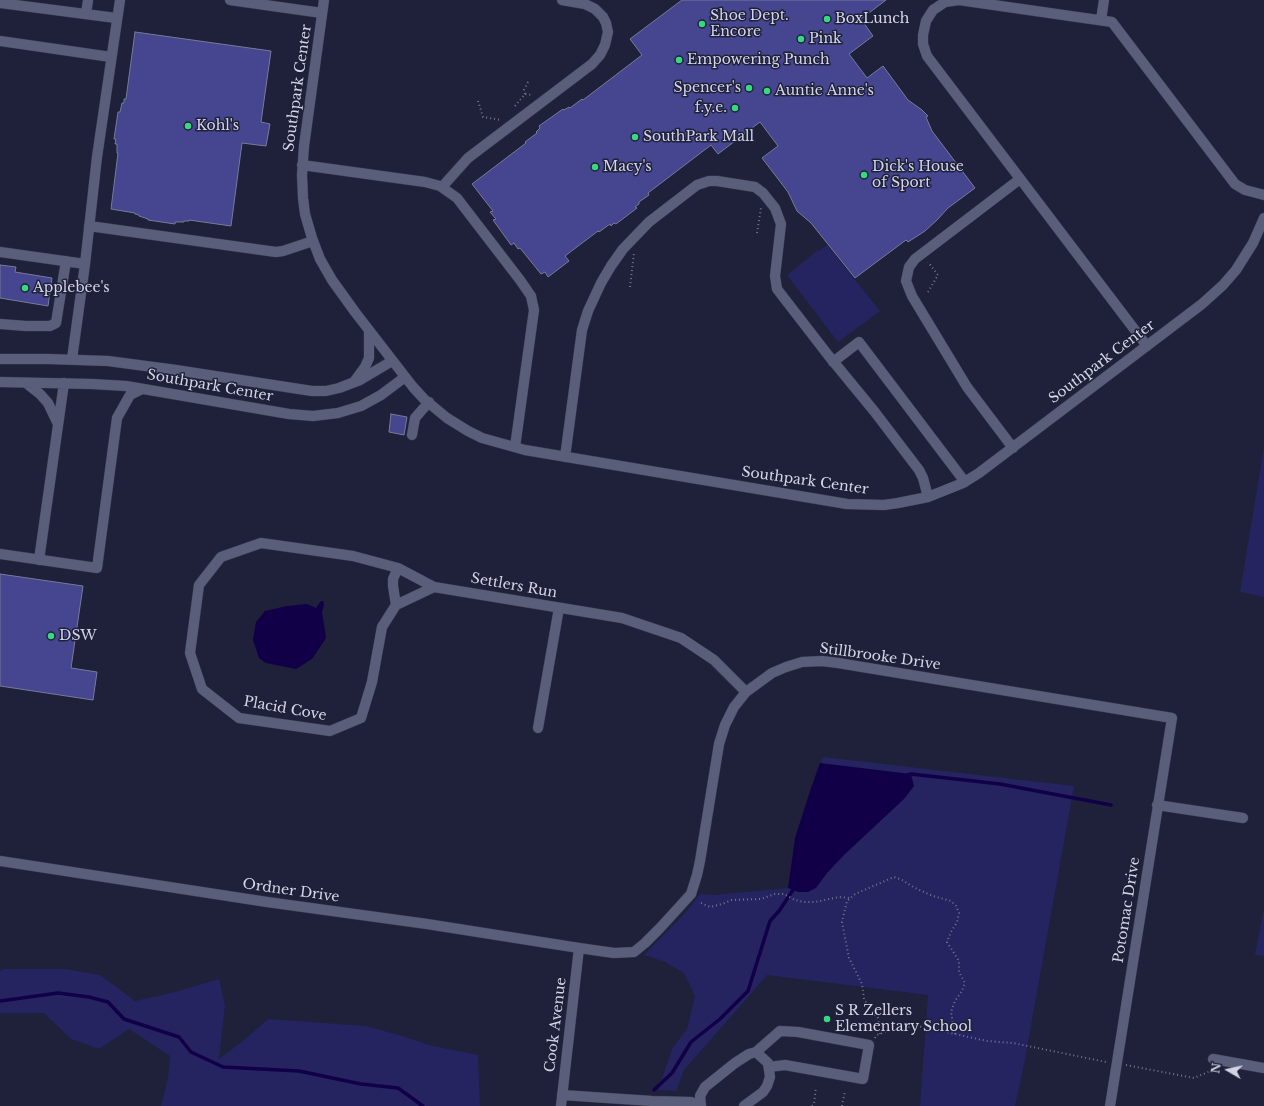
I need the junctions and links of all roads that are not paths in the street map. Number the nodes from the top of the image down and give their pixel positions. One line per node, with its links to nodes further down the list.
1 (88, 0): 10 (street)
2 (120, 0): 11 (street)
3 (230, 0): 8 (street)
4 (324, 0): 9 (street, Southpark Center)
5 (562, 0): 17 (street)
6 (1104, 0): 12 (street)
7 (0, 3): 10 (street)
8 (285, 4): 9 (street)
9 (322, 13): 15 (street, Southpark Center)
10 (86, 14): 11 (street)
11 (116, 18): 14 (street)
12 (1101, 20): 16 (street); 18 (street)
13 (0, 41): 14 (street)
14 (111, 57): 20 (street)
15 (302, 165): 17 (street); 21 (street, Southpark Center)
16 (1020, 179): 27 (street); 42 (street)
17 (442, 187): 41 (street)
18 (1264, 196)
19 (1264, 218): 27 (street, Southpark Center)
20 (89, 226): 21 (street); 24 (street)
21 (313, 241): 26 (street, Southpark Center)
22 (0, 252): 23 (street)
23 (66, 261): 24 (street); 25 (street)
24 (85, 264): 29 (street)
25 (0, 324)
26 (369, 330): 30 (street, Southpark Center); 34 (street)
27 (1147, 346): 42 (street, Southpark Center)
28 (0, 359): 29 (street, Southpark Center)
29 (72, 359): 34 (street, Southpark Center)
30 (392, 361): 32 (street, Southpark Center); 34 (street, Southpark Center)
31 (833, 362): 43 (street); 44 (street); 45 (street)
32 (405, 377): 37 (street, Southpark Center); 38 (street, Southpark Center)
33 (0, 382): 35 (street, Southpark Center)
34 (354, 382)
35 (26, 383): 36 (street, Southpark Center); 39 (street)
36 (64, 383): 37 (street, Southpark Center); 39 (street)
37 (142, 389): 48 (street)
38 (429, 402): 40 (street); 41 (street, Southpark Center)
39 (58, 424): 48 (street)
40 (412, 435)
41 (515, 447): 43 (street, Southpark Center)
42 (1013, 448): 44 (street, Southpark Center)
43 (565, 457): 45 (street, Southpark Center)
44 (965, 482): 45 (street, Southpark Center)
45 (928, 497)
46 (261, 543): 49 (street, Settlers Run); 51 (street, Placid Cove)
47 (0, 554): 48 (street)
48 (39, 560)
49 (398, 568): 50 (street, Settlers Run); 51 (street)
50 (434, 587): 51 (street); 52 (street, Settlers Run)
51 (396, 605)
52 (559, 608): 53 (street, Settlers Run); 55 (street)
53 (746, 692): 54 (street, Stillbrooke Drive); 59 (street, Stillbrooke Drive)
54 (1172, 718): 56 (street, Potomac Drive)
55 (538, 728)
56 (1158, 805): 57 (street); 68 (street, Potomac Drive)
57 (1243, 818)
58 (0, 861): 59 (street, Ordner Drive)
59 (578, 948): 64 (street, Cook Avenue)
60 (756, 1052): 62 (street); 62 (street); 66 (street)
61 (1216, 1060): 63 (street)
62 (769, 1067): 67 (street)
63 (1264, 1068)
64 (562, 1095): 65 (street, Cook Avenue); 66 (street)
65 (561, 1106)
66 (701, 1106)
67 (744, 1106)
68 (1110, 1106)

